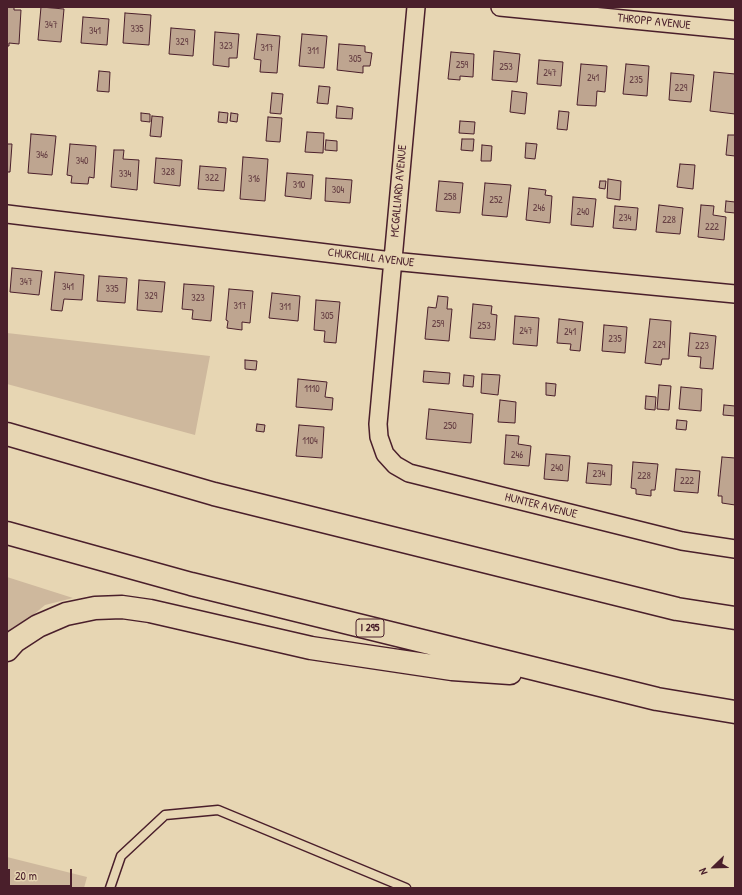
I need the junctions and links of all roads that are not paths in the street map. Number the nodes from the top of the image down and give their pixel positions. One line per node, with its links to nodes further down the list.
1 (416, 7): 5 (street, MCGALLIARD AVENUE)
2 (500, 7): 3 (street, THROPP AVENUE)
3 (735, 30)
4 (7, 214): 5 (street, CHURCHILL AVENUE)
5 (392, 261): 6 (street, CHURCHILL AVENUE); 7 (street, MCGALLIARD AVENUE)
6 (735, 294)
7 (378, 424): 10 (street, HUNTER AVENUE)
8 (7, 434): 11 (highway)
9 (7, 533): 13 (highway, I 295)
10 (735, 549)
11 (735, 618)
12 (7, 650): 13 (highway)
13 (575, 678): 14 (highway, I 295)
14 (735, 712)
15 (110, 888): 16 (lane)
16 (406, 888)

